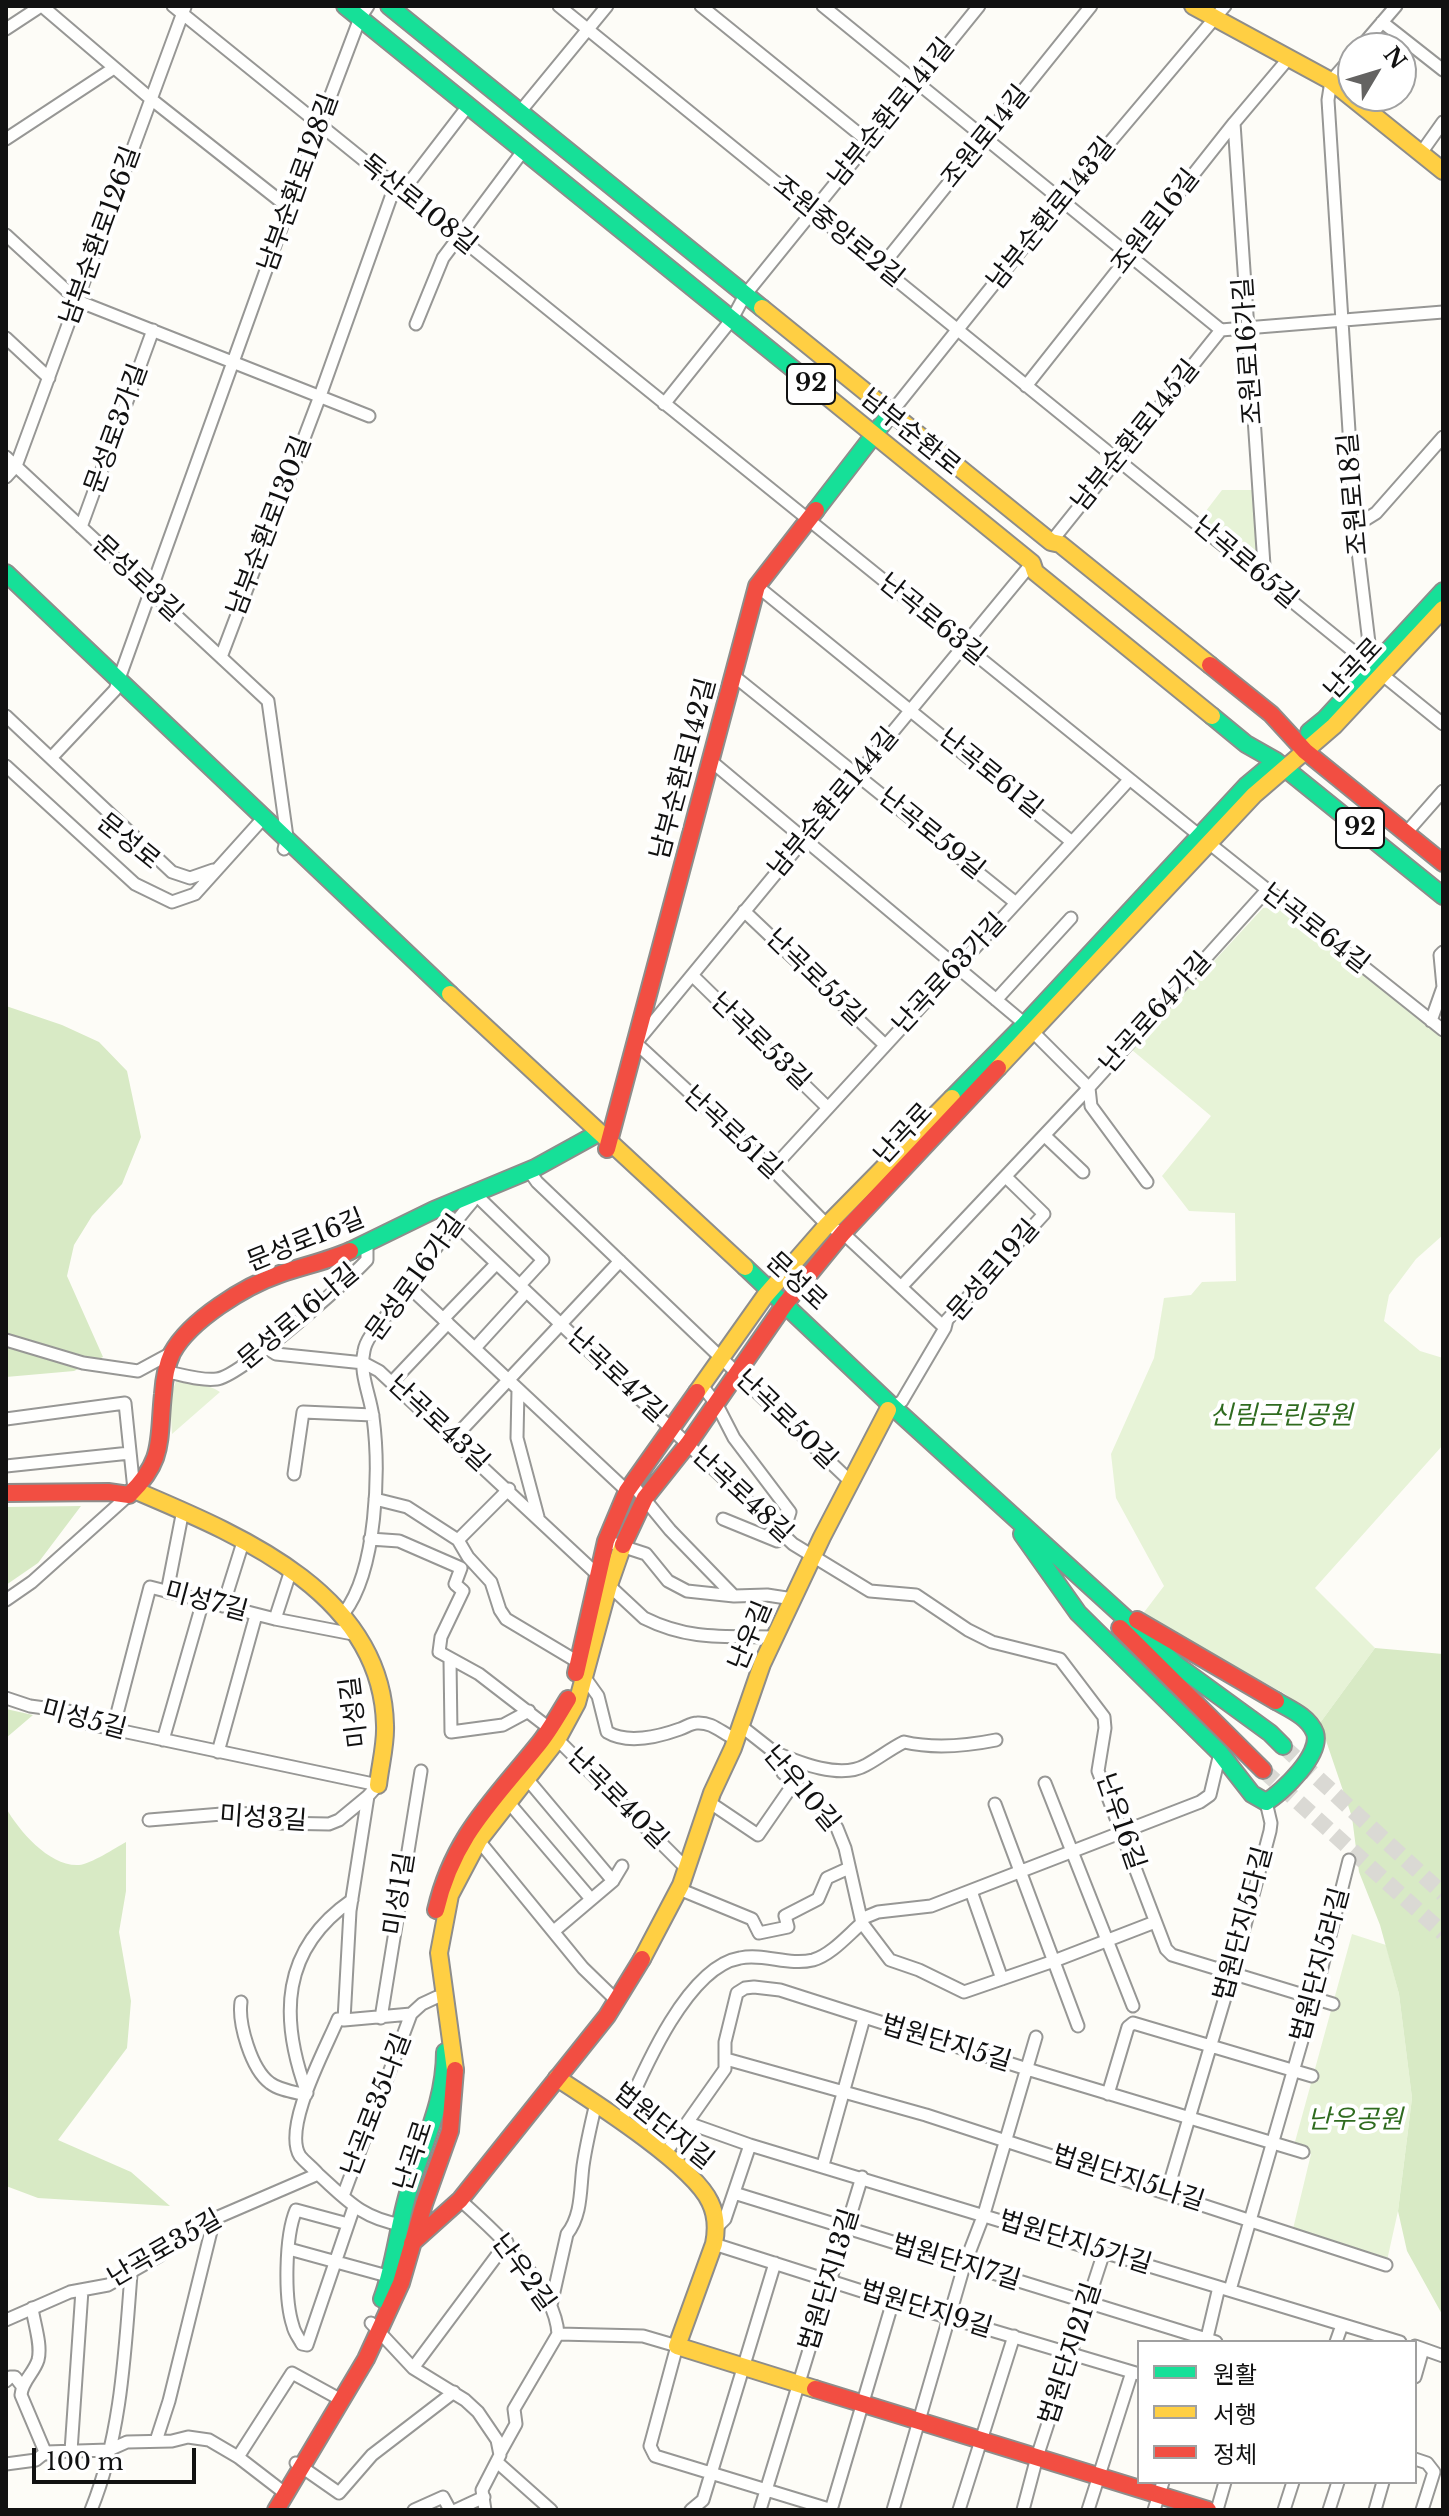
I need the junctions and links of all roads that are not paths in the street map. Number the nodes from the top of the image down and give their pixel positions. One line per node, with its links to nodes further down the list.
1 (41, 6): 16 (street); 20 (street)
2 (345, 6): 13 (main road, 남부순환로 / 92)
3 (389, 6): 27 (main road, 남부순환로 / 92)
4 (559, 6): 17 (street, 조원중앙로2길)
5 (607, 6): 17 (street)
6 (701, 6): 33 (street)
7 (823, 6): 23 (street)
8 (979, 6): 23 (street, 남부순환로141길)
9 (1091, 6): 31 (street, 조원로14길)
10 (1193, 6): 14 (main road)
11 (1396, 6): 15 (street)
12 (180, 8): 25 (street, 남부순환로126길); 30 (street, 독산로108길)
13 (364, 12): 26 (main road, 남부순환로 / 92); 30 (street, 남부순환로128길)
14 (1221, 12): 19 (main road); 38 (street, 남부순환로143길)
15 (1382, 22): 18 (street); 21 (street)
16 (6, 29)
17 (588, 30): 27 (street); 40 (street, 조원중앙로2길)
18 (1374, 32)
19 (1288, 59): 24 (main road); 29 (street, 조원로16길)
20 (114, 68): 25 (street); 32 (street)
21 (1443, 70)
22 (1337, 74): 24 (street)
23 (918, 81): 31 (street); 33 (street, 남부순환로141길)
24 (1331, 81): 35 (main road); 49 (street, 조원로18길)
25 (151, 99): 39 (street); 46 (street, 남부순환로126길)
26 (468, 106): 34 (main road, 남부순환로 / 92); 37 (street, 남부순환로130길)
27 (519, 113): 45 (main road, 남부순환로 / 92)
28 (1443, 122): 35 (street)
29 (1234, 123): 43 (street, 조원로16길); 51 (street, 조원로16가길)
30 (320, 125): 37 (street, 독산로108길); 39 (street, 남부순환로128길)
31 (986, 138): 38 (street); 44 (street, 조원로14길)
32 (6, 139)
33 (869, 142): 40 (street, 남부순환로141길)
34 (523, 151): 42 (street); 48 (main road, 남부순환로 / 92)
35 (1421, 153): 36 (main road)
36 (1443, 171)
37 (402, 192): 42 (street, 독산로108길); 59 (street, 남부순환로130길)
38 (1062, 199): 43 (street); 54 (street, 남부순환로143길)
39 (289, 208): 56 (street, 남부순환로128길)
40 (813, 210): 44 (street, 조원중앙로2길); 45 (street, 남부순환로141길)
41 (6, 235): 46 (street)
42 (457, 236): 50 (street); 60 (street, 독산로108길)
43 (1129, 256): 53 (street); 58 (street, 조원로16길)
44 (881, 267): 54 (street, 조원중앙로2길)
45 (745, 295): 48 (street, 남부순환로141길); 61 (main road, 남부순환로 / 92)
46 (78, 301): 52 (street); 57 (street, 남부순환로126길)
47 (1443, 312): 49 (street)
48 (732, 319): 60 (street, 남부순환로141길); 63 (main road, 남부순환로 / 92)
49 (1342, 320): 51 (street); 70 (street, 조원로18길)
50 (416, 324)
51 (1248, 326): 53 (street); 75 (street, 조원로16가길)
52 (153, 330): 56 (street); 71 (street, 문성로3가길)
53 (1221, 330): 66 (street, 남부순환로145길)
54 (957, 331): 58 (street, 조원중앙로2길); 61 (street, 남부순환로143길)
55 (6, 338): 57 (street)
56 (233, 362): 59 (street); 79 (street, 남부순환로128길)
57 (49, 378): 67 (street, 남부순환로126길)
58 (1026, 386): 66 (street, 조원중앙로2길)
59 (320, 396): 62 (street); 82 (street, 남부순환로130길)
60 (664, 404): 69 (street, 난곡로63길)
61 (890, 414): 63 (main road, 남부순환로142길); 72 (main road, 남부순환로 / 92)
62 (369, 416)
63 (874, 434): 69 (main road, 남부순환로142길); 73 (main road, 남부순환로 / 92)
64 (1443, 437): 70 (street)
65 (6, 457): 67 (street, 문성로3길)
66 (1118, 458): 72 (street, 남부순환로145길); 75 (street, 난곡로65길)
67 (16, 466): 68 (street); 71 (street, 문성로3길)
68 (6, 477)
69 (807, 519): 76 (main road, 남부순환로142길); 81 (street, 난곡로63길)
70 (1355, 526): 83 (street, 조원로18길)
71 (81, 527): 79 (street, 문성로3길)
72 (1051, 542): 90 (main road, 남부순환로 / 92)
73 (1032, 563): 81 (street, 남부순환로144길); 93 (main road, 남부순환로 / 92)
74 (6, 573): 85 (main road, 문성로)
75 (1265, 580): 83 (street, 난곡로65길)
76 (757, 586): 84 (main road, 남부순환로142길); 87 (street, 난곡로61길)
77 (6, 588): 85 (main road, 문성로)
78 (1443, 591): 83 (main road, 난곡로)
79 (152, 592): 82 (street, 문성로3길); 85 (street)
80 (1443, 609): 83 (main road, 난곡로)
81 (964, 646): 87 (street, 남부순환로144길); 96 (street, 난곡로63길)
82 (221, 657): 103 (street, 문성로3길)
83 (1377, 672): 89 (street, 난곡로65길); 90 (main road, 난곡로)
84 (734, 676): 92 (main road, 남부순환로142길); 95 (street, 난곡로59길)
85 (117, 685): 91 (street); 98 (main road, 문성로); 103 (main road, 문성로)
86 (1443, 707): 89 (street)
87 (911, 710): 95 (street, 남부순환로144길); 102 (street, 난곡로61길)
88 (6, 716): 91 (street)
89 (1438, 721)
90 (1301, 747): 93 (main road, 난곡로); 99 (main road, 남부순환로 / 92)
91 (51, 758): 105 (street)
92 (711, 761): 100 (street); 119 (main road, 남부순환로142길)
93 (1279, 763): 101 (main road, 난곡로); 107 (main road, 남부순환로 / 92)
94 (6, 766): 105 (street, 문성로)
95 (857, 775): 100 (street, 남부순환로144길); 108 (street, 난곡로59길)
96 (1129, 780): 101 (street, 난곡로63길); 102 (street, 난곡로63가길)
97 (1443, 791): 99 (street)
98 (258, 824): 103 (main road, 문성로); 105 (street, 문성로)
99 (1406, 833): 104 (main road, 남부순환로 / 92)
100 (804, 840): 109 (street, 남부순환로144길); 112 (street)
101 (1204, 840): 106 (street, 난곡로64길); 117 (main road, 난곡로)
102 (1072, 842): 108 (street, 난곡로63가길)
103 (285, 844): 124 (main road, 문성로)
104 (1443, 863)
105 (217, 869)
106 (1267, 890): 116 (street, 난곡로64길); 121 (street, 난곡로64가길)
107 (1443, 896)
108 (1016, 903): 112 (street, 난곡로63가길)
109 (744, 911): 113 (street, 남부순환로144길); 120 (street, 난곡로55길)
110 (1071, 918): 115 (street)
111 (1443, 952): 114 (street)
112 (957, 967): 115 (street); 120 (street, 난곡로63가길)
113 (692, 975): 119 (street, 남부순환로144길); 122 (street, 난곡로53길)
114 (1443, 987): 116 (street)
115 (996, 1000): 117 (street)
116 (1431, 1021): 118 (street, 난곡로64길)
117 (1030, 1028): 121 (street); 132 (main road, 난곡로); 133 (main road, 난곡로)
118 (1443, 1030)
119 (636, 1043): 124 (main road, 남부순환로142길); 125 (street, 난곡로51길)
120 (885, 1045): 122 (street, 난곡로63가길)
121 (1089, 1088): 123 (street, 난곡로64가길); 129 (street)
122 (828, 1108): 125 (street, 난곡로63가길)
123 (1045, 1136): 127 (street); 128 (street, 난곡로64가길)
124 (603, 1143): 126 (main road, 문성로16길); 140 (main road, 문성로)
125 (772, 1169): 132 (street, 난곡로51길)
126 (530, 1172): 130 (main road, 문성로16길); 135 (street, 난곡로50길)
127 (1083, 1172)
128 (1006, 1177): 138 (street, 난곡로64가길); 144 (street, 문성로19길)
129 (1147, 1182)
130 (472, 1193): 131 (street, 문성로16가길); 134 (main road, 문성로16길); 139 (street)
131 (454, 1223): 136 (street, 난곡로47길); 137 (street, 문성로16가길)
132 (827, 1225): 133 (street, 난곡로51길); 140 (main road, 난곡로)
133 (843, 1233): 138 (street, 난곡로51길); 141 (main road, 난곡로)
134 (367, 1243): 146 (street, 문성로16나길); 148 (main road, 문성로16길)
135 (620, 1261): 143 (street); 149 (street, 난곡로50길)
136 (496, 1264): 139 (street, 난곡로47길); 142 (street)
137 (408, 1286): 142 (street); 150 (street, 문성로16가길)
138 (901, 1287): 144 (street, 난곡로51길)
139 (523, 1289): 143 (street, 난곡로47길); 147 (street)
140 (768, 1293): 141 (main road, 문성로); 149 (main road, 난곡로)
141 (783, 1306): 152 (main road, 난곡로); 158 (main road, 문성로)
142 (446, 1321): 147 (street); 154 (street)
143 (560, 1324): 153 (street, 난곡로47길); 161 (street, 난곡로47길)
144 (945, 1328): 158 (street, 문성로19길)
145 (6, 1340): 148 (street)
146 (265, 1347): 150 (street, 문성로16가길); 151 (street, 문성로16나길)
147 (475, 1348): 153 (street)
148 (173, 1352): 151 (main road, 문성로16길)
149 (721, 1359): 152 (street, 난곡로50길); 155 (main road, 난곡로)
150 (364, 1363): 154 (street, 난곡로43길); 159 (street, 문성로16가길)
151 (168, 1372): 171 (main road, 문성로16길)
152 (738, 1374): 157 (main road, 난곡로); 167 (street, 난곡로50길)
153 (508, 1380): 156 (street); 162 (street, 난곡로47길)
154 (393, 1381): 162 (street, 난곡로43길)
155 (703, 1387): 157 (street); 161 (main road, 난곡로)
156 (518, 1389): 168 (street); 176 (street)
157 (717, 1405): 163 (main road, 난곡로); 177 (street)
158 (890, 1409): 167 (main road, 난우길); 178 (main road, 문성로); 192 (main road, 문성로)
159 (373, 1415): 166 (street); 173 (street, 문성로16가길)
160 (6, 1419): 164 (street)
161 (673, 1429): 163 (street, 난곡로48길); 168 (main road, 난곡로)
162 (454, 1438): 169 (street, 난곡로43길)
163 (688, 1444): 172 (main road, 난곡로); 177 (street, 난곡로48길)
164 (130, 1453): 165 (street); 171 (street)
165 (6, 1466)
166 (294, 1474)
167 (851, 1482): 184 (main road, 난우길)
168 (630, 1488): 172 (street); 182 (main road, 난곡로)
169 (509, 1489): 176 (street, 난곡로43길); 181 (street, 난곡로43길)
170 (6, 1493): 171 (main road, 미성길)
171 (132, 1493): 174 (main road, 미성길); 190 (street)
172 (645, 1498): 183 (main road, 난곡로); 188 (street)
173 (375, 1499): 180 (street, 문성로16가길); 181 (street)
174 (183, 1510): 179 (main road, 미성길); 187 (street)
175 (723, 1519): 177 (street)
176 (540, 1521): 186 (street, 난곡로43길)
177 (783, 1534): 184 (street, 난곡로48길)
178 (1022, 1534): 211 (main road); 212 (main road, 문성로)
179 (244, 1539): 185 (main road, 미성길); 193 (street)
180 (370, 1539): 194 (street, 문성로16가길); 199 (street)
181 (458, 1540): 200 (street)
182 (606, 1541): 183 (street); 186 (main road, 난곡로)
183 (623, 1546): 186 (main road, 난곡로); 188 (street)
184 (813, 1557): 189 (main road, 난우길); 223 (street, 난우16길)
185 (291, 1570): 194 (main road, 미성길); 196 (street)
186 (603, 1581): 198 (street, 난곡로43길); 200 (main road, 난곡로)
187 (167, 1592): 191 (street, 미성7길); 203 (street, 미성7길)
188 (734, 1596): 189 (street)
189 (793, 1599): 198 (main road, 난우길)
190 (6, 1600)
191 (203, 1601): 193 (street, 미성7길); 206 (street, 미성5길)
192 (1108, 1604): 208 (main road, 문성로); 220 (main road)
193 (223, 1606): 195 (street, 미성7길)
194 (344, 1613): 197 (main road, 미성길)
195 (256, 1615): 196 (street, 미성7길); 209 (street)
196 (275, 1619): 197 (street, 미성7길)
197 (358, 1635): 217 (main road, 미성길)
198 (775, 1637): 205 (main road, 난우길)
199 (450, 1660): 202 (street, 난곡로40길); 202 (street)
200 (580, 1670): 204 (main road, 난곡로); 205 (street, 난우10길)
201 (6, 1698): 203 (street, 미성5길)
202 (529, 1711): 204 (street, 난곡로40길)
203 (113, 1729): 206 (street, 미성5길)
204 (552, 1733): 214 (main road, 난곡로); 229 (street, 난곡로40길)
205 (739, 1733): 210 (street, 난우10길); 219 (main road, 난우길)
206 (163, 1740): 209 (street, 미성5길)
207 (996, 1740): 210 (street)
208 (1283, 1746)
209 (218, 1752): 217 (street, 미성5길)
210 (774, 1752): 215 (street, 난우10길)
211 (1220, 1753): 220 (main road); 223 (street)
212 (1263, 1770)
213 (421, 1771): 250 (street, 미성1길)
214 (522, 1773): 218 (main road, 난곡로); 231 (street)
215 (794, 1783): 219 (street); 228 (street, 난우10길)
216 (1045, 1783): 225 (street)
217 (373, 1791): 222 (street, 미성3길); 235 (street)
218 (503, 1796): 224 (main road, 난곡로); 234 (street)
219 (709, 1802): 229 (main road, 난우길)
220 (1266, 1802): 241 (street, 법원단지5다길)
221 (995, 1804): 230 (street)
222 (149, 1820)
223 (1123, 1833): 225 (street); 237 (street, 난우16길)
224 (474, 1835): 238 (street); 243 (main road, 난곡로); 288 (main road, 난곡로)
225 (1073, 1853): 230 (street); 239 (street)
226 (1349, 1860): 244 (street, 법원단지5라길)
227 (622, 1866): 231 (street)
228 (849, 1868): 232 (street); 236 (street, 난우10길)
229 (687, 1869): 232 (main road, 난우길)
230 (1021, 1873): 233 (street); 240 (street)
231 (613, 1881): 234 (street)
232 (679, 1889): 245 (main road, 난우길)
233 (971, 1891): 236 (street); 242 (street)
234 (591, 1899): 238 (street)
235 (352, 1900): 252 (street); 262 (street)
236 (862, 1921): 242 (street, 난우10길); 266 (street)
237 (1155, 1922): 239 (street, 난우10길); 241 (street, 난우16길)
238 (554, 1931): 245 (street)
239 (1108, 1942): 240 (street, 난우10길); 248 (street)
240 (1054, 1961): 242 (street, 난우10길); 253 (street)
241 (1232, 1974): 244 (street, 난우16길); 255 (street, 법원단지5다길)
242 (1002, 1979)
243 (437, 1997): 249 (street); 285 (main road, 난곡로)
244 (1314, 1999): 247 (street, 난우16길); 258 (street, 법원단지5라길)
245 (617, 2001): 260 (main road, 난우길)
246 (241, 2002): 262 (street)
247 (1333, 2004)
248 (1133, 2006)
249 (411, 2014): 250 (street); 278 (street, 난곡로35나길)
250 (381, 2018): 252 (street)
251 (864, 2018): 256 (street, 법원단지5길); 257 (street, 법원단지5길); 261 (street, 법원단지5길)
252 (344, 2020): 262 (street)
253 (1078, 2026)
254 (1036, 2037): 257 (street, 법원단지5길)
255 (1210, 2046): 258 (street); 263 (street); 265 (street, 법원단지5다길)
256 (726, 2059): 261 (street, 법원단지5나길); 267 (street, 법원단지5길)
257 (1027, 2069): 263 (street, 법원단지5길); 268 (street, 법원단지5길)
258 (1292, 2070): 259 (street, 법원단지5라길); 269 (street, 법원단지5라길)
259 (1312, 2076)
260 (557, 2078): 264 (main road, 법원단지길); 279 (main road, 난우길)
261 (844, 2092): 268 (street, 법원단지5나길); 273 (street)
262 (306, 2094): 274 (street)
263 (1108, 2094): 265 (street, 법원단지5길)
264 (596, 2103): 266 (main road, 법원단지길); 304 (street)
265 (1190, 2118): 269 (street, 법원단지5길); 276 (street)
266 (621, 2122): 272 (main road, 법원단지길)
267 (688, 2123): 270 (street, 법원단지5가길); 272 (street, 법원단지5길)
268 (1006, 2140): 276 (street, 법원단지5나길); 281 (street)
269 (1271, 2143): 271 (street, 법원단지5길); 283 (street)
270 (750, 2145): 273 (street, 법원단지5가길); 277 (street)
271 (1303, 2152)
272 (665, 2154): 287 (main road, 법원단지길)
273 (823, 2165): 275 (street, 법원단지5가길)
274 (318, 2174): 278 (street); 282 (street, 난곡로35길)
275 (862, 2177): 281 (street, 법원단지5가길); 286 (street, 법원단지13길)
276 (1167, 2192): 283 (street, 법원단지5나길)
277 (734, 2193): 286 (street, 법원단지7길); 287 (street)
278 (343, 2196): 280 (street)
279 (460, 2200): 288 (main road, 난우길); 289 (street, 난우2길)
280 (354, 2207): 284 (street); 285 (street)
281 (984, 2214): 292 (street, 법원단지5가길); 296 (street)
282 (214, 2219): 297 (street, 난곡로35길); 331 (street)
283 (1250, 2219): 295 (street, 법원단지5나길); 300 (street)
284 (348, 2224): 290 (street); 293 (street)
285 (402, 2225): 291 (main road, 난곡로)
286 (846, 2229): 296 (street, 법원단지7길); 299 (street, 법원단지13길)
287 (716, 2236): 294 (street, 법원단지9길); 316 (main road)
288 (413, 2242): 291 (main road, 난우길); 309 (main road, 난곡로)
289 (507, 2242): 304 (street, 난우2길); 321 (street)
290 (289, 2249): 293 (street); 293 (street)
291 (396, 2251): 298 (main road, 난곡로)
292 (1104, 2252): 300 (street, 법원단지5가길); 303 (street, 법원단지21길)
293 (335, 2262): 298 (street)
294 (775, 2263): 299 (street, 법원단지9길); 320 (street)
295 (1386, 2265)
296 (964, 2266): 303 (street, 법원단지7길); 306 (street)
297 (131, 2274): 301 (street, 난곡로35길); 332 (street)
298 (391, 2277): 309 (main road, 난곡로)
299 (831, 2280): 302 (street, 법원단지9길); 324 (street, 법원단지13길)
300 (1225, 2289): 308 (street, 법원단지5가길); 313 (street)
301 (82, 2290): 305 (street, 난곡로35길); 333 (street)
302 (893, 2301): 306 (street, 법원단지9길); 328 (street)
303 (1088, 2303): 312 (street, 법원단지7길); 318 (street, 법원단지21길)
304 (551, 2305): 310 (street, 난우2길)
305 (32, 2308): 307 (street, 난곡로35길); 325 (street)
306 (950, 2316): 311 (street, 법원단지9길); 329 (street)
307 (6, 2320)
308 (1342, 2325): 314 (street); 315 (street, 법원단지5가길)
309 (375, 2328): 321 (street); 327 (main road, 난곡로); 340 (main road, 난곡로)
310 (558, 2334): 316 (street, 난우2길); 336 (street)
311 (1014, 2336): 318 (street, 법원단지9길); 330 (street)
312 (1207, 2340)
313 (1210, 2340)
314 (1337, 2340)
315 (1382, 2340)
316 (677, 2346): 320 (main road); 341 (street)
317 (1419, 2348): 319 (street)
318 (1072, 2354): 322 (street, 법원단지9길); 337 (street, 법원단지21길)
319 (1443, 2356)
320 (743, 2367): 324 (main road); 341 (street)
321 (413, 2368): 326 (street)
322 (1136, 2373): 342 (street)
323 (6, 2381): 325 (street)
324 (799, 2384): 328 (main road); 347 (street, 법원단지13길)
325 (22, 2386): 334 (street)
326 (454, 2392): 336 (street); 340 (street)
327 (334, 2396): 335 (street); 340 (main road, 난곡로)
328 (862, 2404): 329 (main road); 358 (street)
329 (919, 2421): 330 (main road); 359 (street)
330 (980, 2440): 337 (main road); 360 (street)
331 (156, 2441): 332 (street); 335 (street)
332 (109, 2450): 333 (street); 352 (street)
333 (71, 2451): 334 (street)
334 (46, 2454): 339 (street)
335 (238, 2457): 348 (street)
336 (499, 2457): 350 (street); 355 (street)
337 (1037, 2457): 342 (main road); 361 (street, 법원단지21길)
338 (1421, 2461): 368 (street)
339 (6, 2464)
340 (299, 2465): 348 (main road, 난곡로)
341 (710, 2474): 347 (street); 356 (street)
342 (1099, 2476): 349 (main road); 362 (street)
343 (1224, 2484): 364 (street)
344 (1292, 2484): 365 (street)
345 (1337, 2484): 366 (street)
346 (1382, 2484): 367 (street)
347 (766, 2490): 357 (street, 법원단지13길); 358 (street)
348 (283, 2492): 351 (main road, 난곡로)
349 (1159, 2496): 363 (main road)
350 (484, 2504): 354 (street)
351 (270, 2509)
352 (91, 2510)
353 (414, 2510): 354 (street)
354 (453, 2510)
355 (551, 2510)
356 (691, 2510)
357 (760, 2510)
358 (831, 2510)
359 (893, 2510)
360 (959, 2510)
361 (1023, 2510)
362 (1088, 2510)
363 (1208, 2510)
364 (1217, 2510)
365 (1284, 2510)
366 (1329, 2510)
367 (1375, 2510)
368 (1422, 2510)

